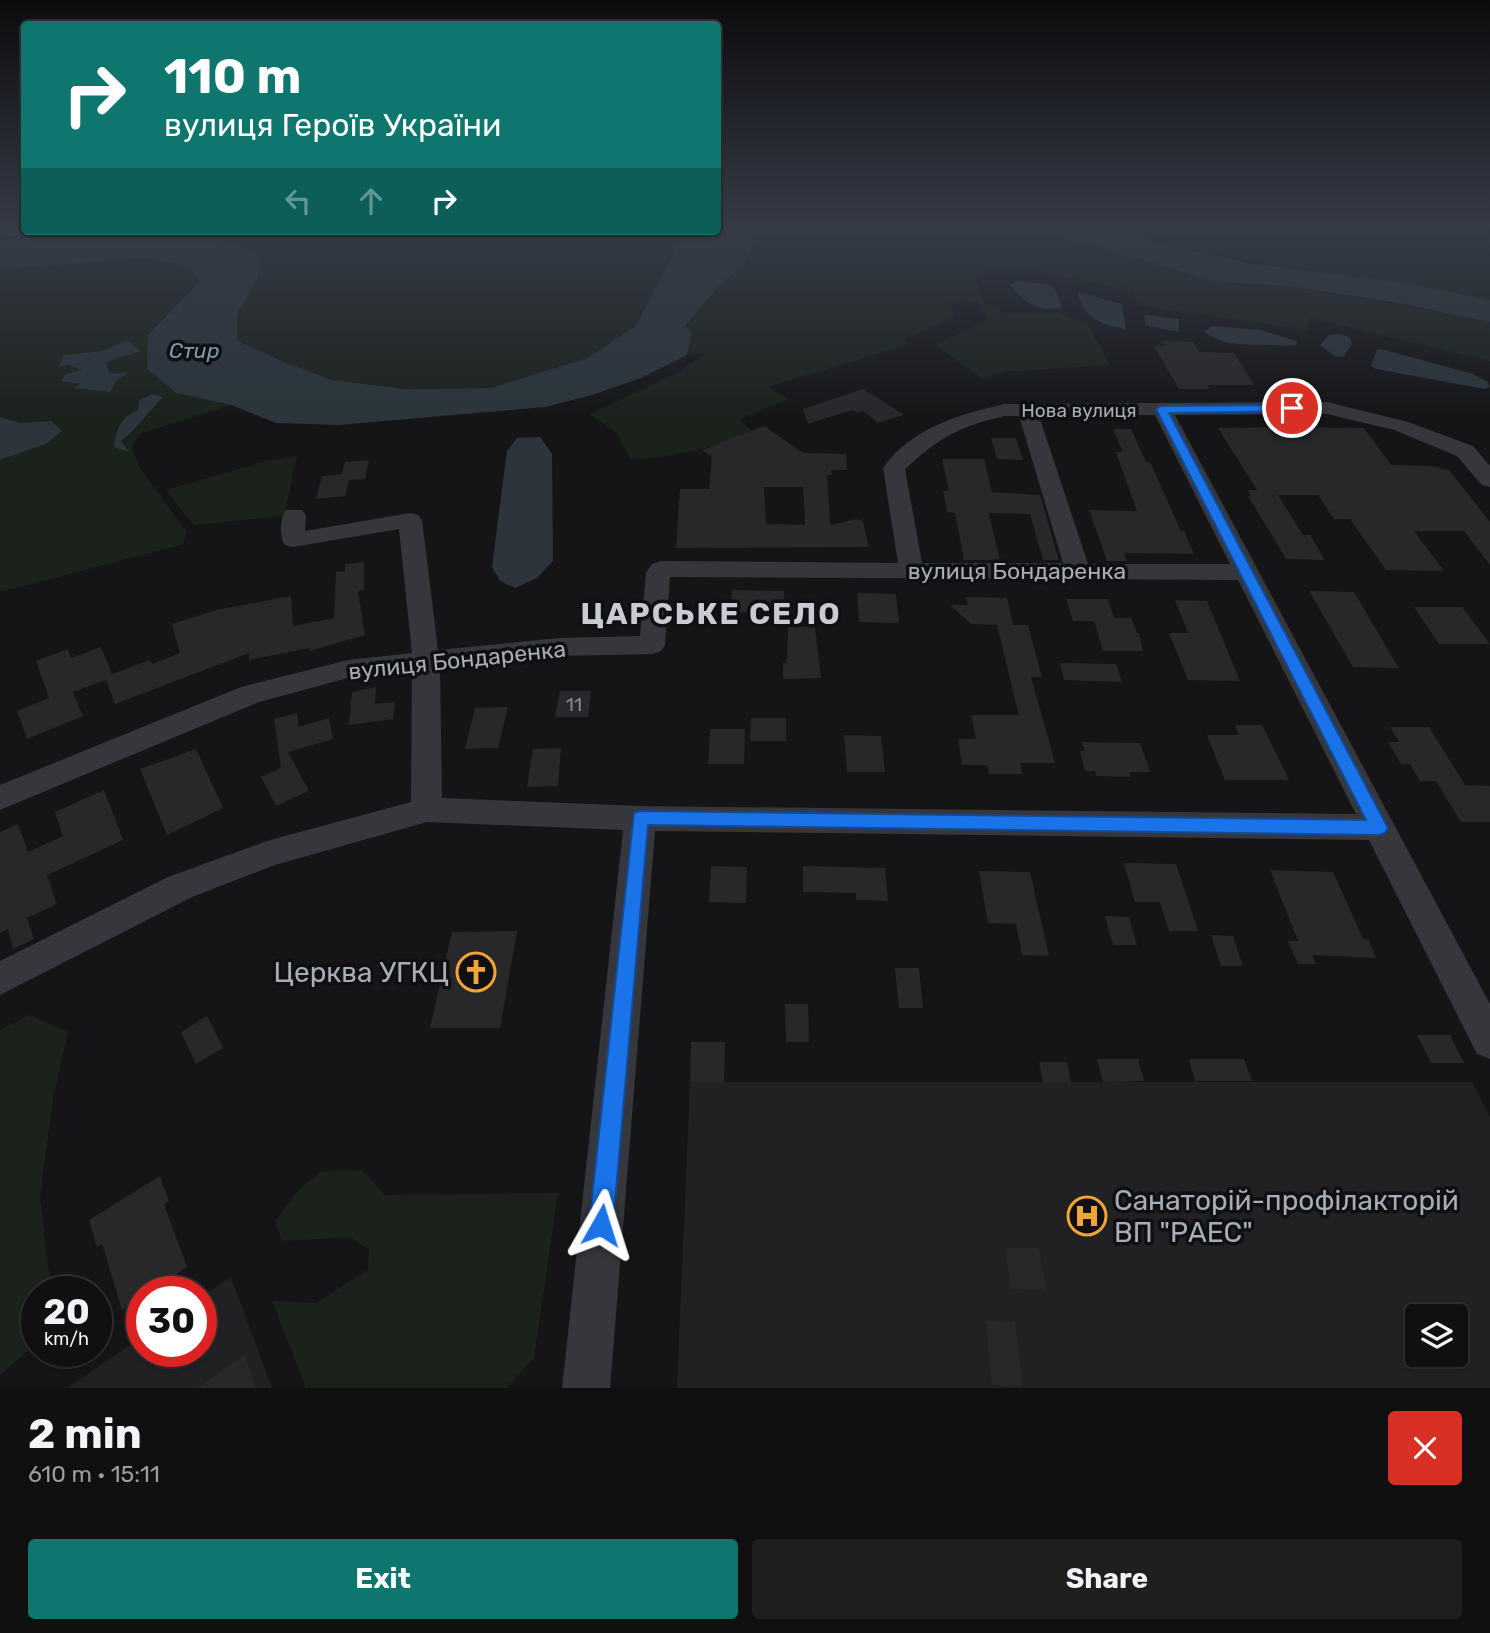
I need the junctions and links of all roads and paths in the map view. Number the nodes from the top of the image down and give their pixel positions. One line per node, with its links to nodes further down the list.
1 (1161, 409): 2 (street, Нова вулиця); 3 (street, Нова вулиця); 7 (street)
2 (1027, 410): 5 (street, Нова вулиця); 6 (street)
3 (1490, 480)
4 (295, 515): 8 (street)
5 (911, 570): 6 (street, вулиця Бондаренка); 8 (street, вулиця Бондаренка)
6 (1078, 571): 7 (street, вулиця Бондаренка)
7 (1246, 572): 12 (street)
8 (426, 660): 9 (street, вулиця Бондаренка); 10 (street)
9 (0, 798)
10 (426, 810): 11 (street); 13 (street)
11 (640, 818): 12 (street); 15 (street)
12 (1379, 828): 14 (street)
13 (0, 979)
14 (1490, 1041)
15 (586, 1388)

